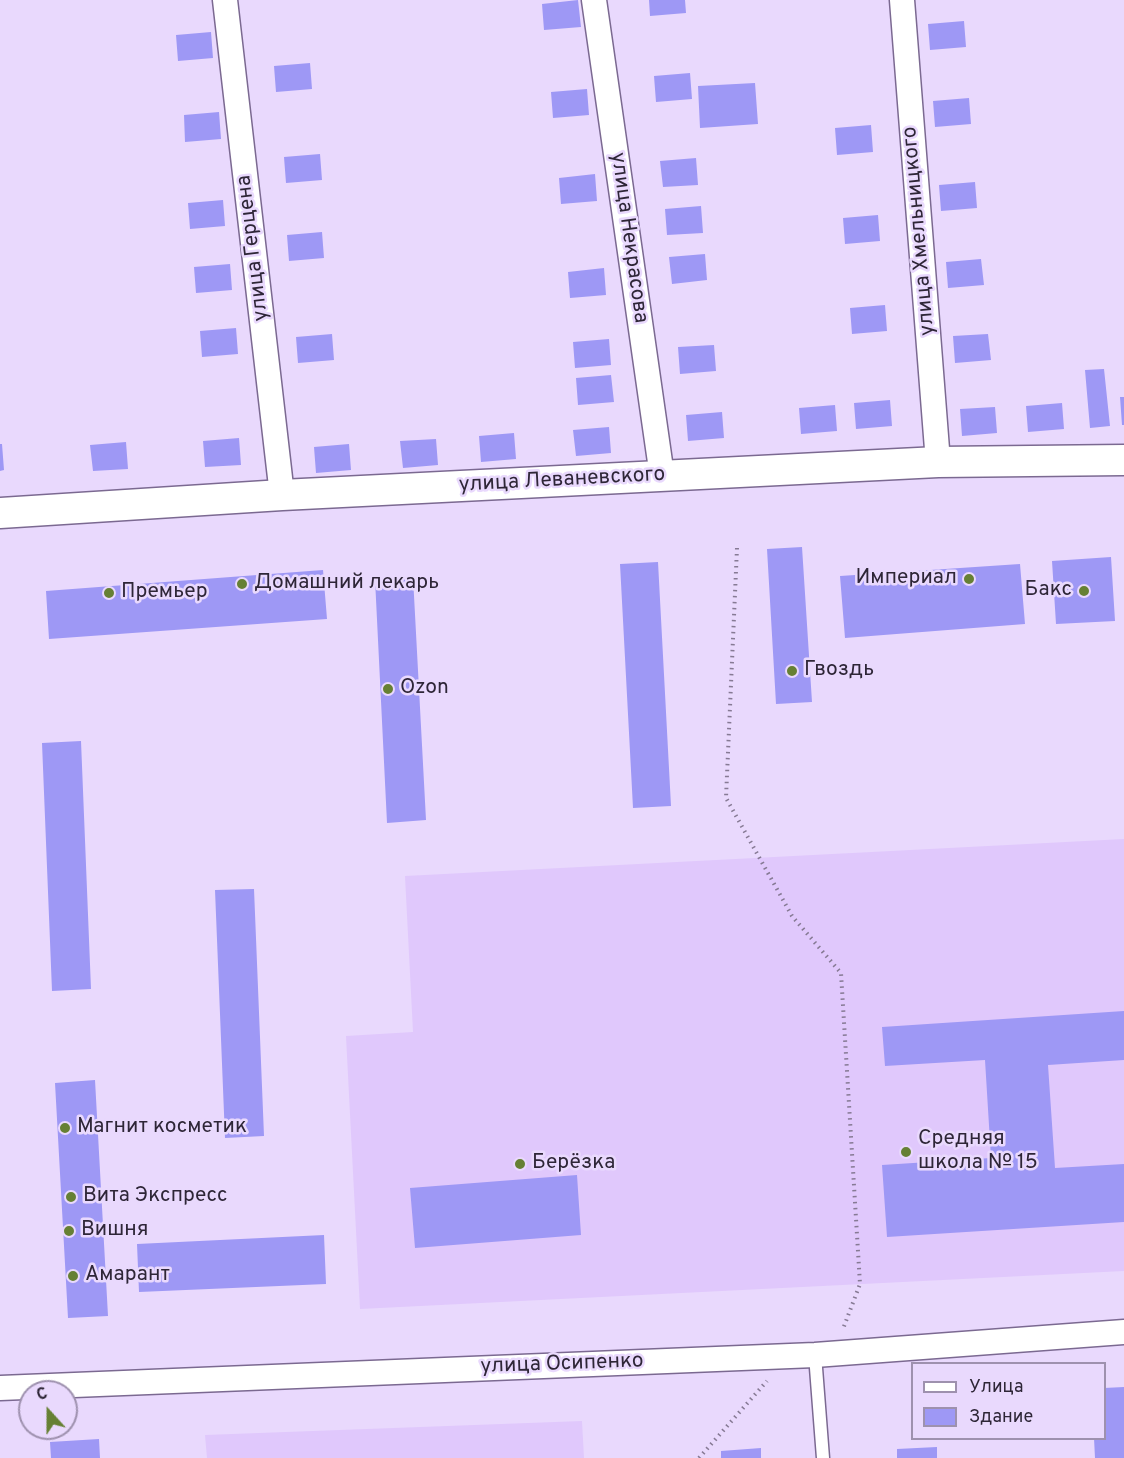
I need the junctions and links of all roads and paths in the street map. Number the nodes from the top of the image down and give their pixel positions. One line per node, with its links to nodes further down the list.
1 (225, 0): 7 (street, улица Герцена)
2 (594, 0): 6 (street, улица Некрасова)
3 (902, 0): 5 (street, улица Хмельницкого)
4 (1124, 460): 5 (street, улица Леваневского)
5 (938, 462): 6 (street, улица Леваневского)
6 (662, 476): 7 (street, улица Леваневского)
7 (282, 495): 8 (street, улица Леваневского)
8 (0, 513)
9 (737, 548): 11 (path)
10 (1124, 1332): 13 (street, улица Осипенко)
11 (840, 1336)
12 (791, 1355): 13 (street, улица Осипенко); 14 (street, улица Осипенко); 15 (path)
13 (815, 1355): 16 (lane)
14 (0, 1388)
15 (699, 1458)
16 (823, 1458)

